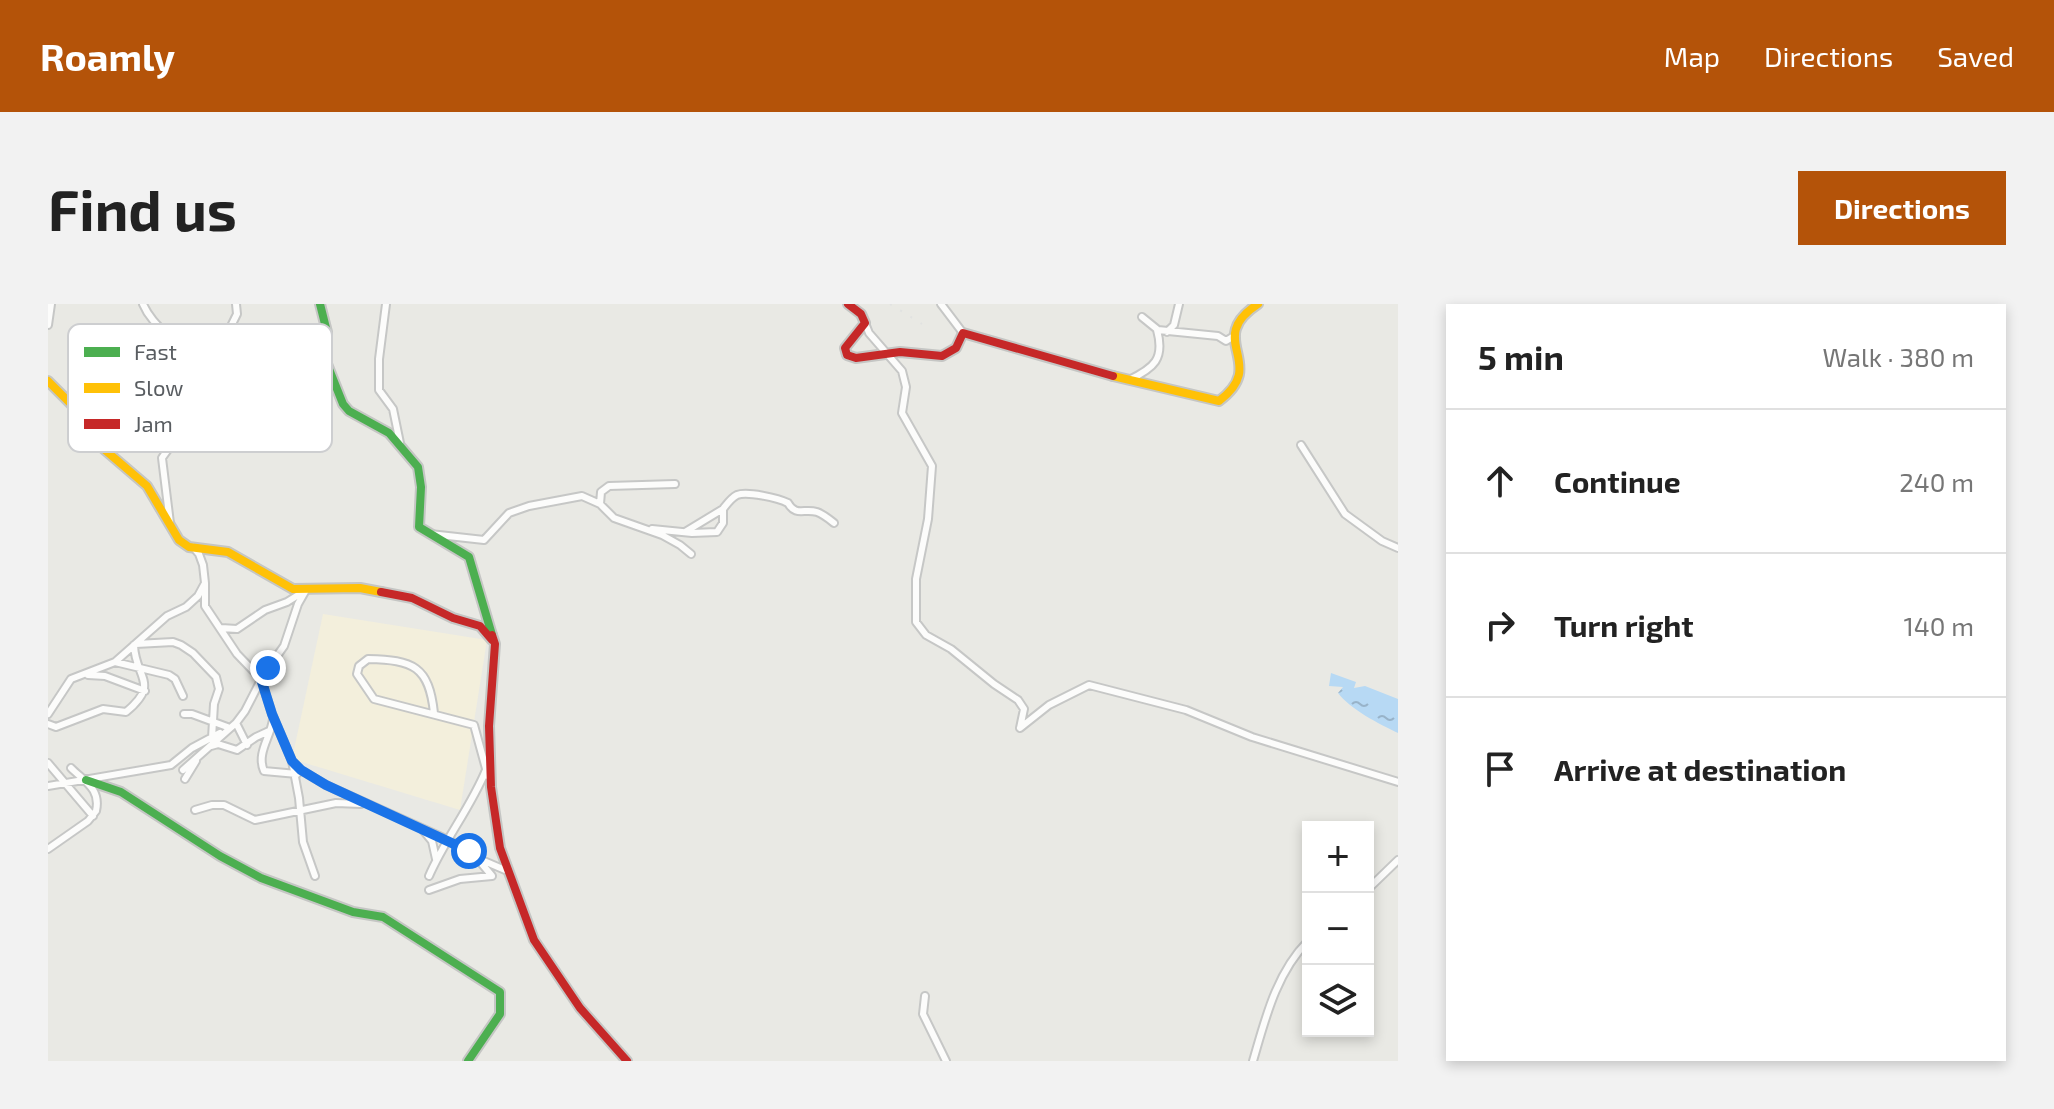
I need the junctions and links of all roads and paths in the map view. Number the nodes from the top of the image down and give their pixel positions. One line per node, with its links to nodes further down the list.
1 (51, 304): 15 (street)
2 (143, 304): 12 (street)
3 (236, 304): 13 (street)
4 (320, 304): 14 (street)
5 (386, 304): 25 (street)
6 (848, 304): 11 (street)
7 (941, 304): 18 (street)
8 (1179, 304): 17 (street)
9 (1258, 304): 19 (street)
10 (1142, 317): 16 (street)
11 (865, 323): 20 (street); 20 (street)
12 (156, 324)
13 (232, 324)
14 (325, 324)
15 (48, 325)
16 (1157, 330): 17 (street); 22 (street)
17 (1167, 332): 19 (street)
18 (963, 333): 20 (street); 22 (street)
19 (1235, 336): 22 (street)
20 (885, 352): 73 (street)
21 (332, 376): 25 (street)
22 (1129, 380)
23 (48, 381): 24 (street)
24 (68, 401)
25 (400, 443): 36 (street)
26 (1301, 445): 38 (street)
27 (107, 452): 33 (street)
28 (167, 452): 33 (street)
29 (675, 484): 30 (street)
30 (600, 504): 34 (street); 36 (street)
31 (723, 509): 32 (street); 35 (street); 35 (street)
32 (834, 523)
33 (170, 526): 37 (street)
34 (632, 526): 35 (street); 39 (street)
35 (684, 532)
36 (428, 534): 44 (street)
37 (193, 547): 40 (street); 41 (street)
38 (1398, 548)
39 (691, 554)
40 (205, 583): 42 (street); 43 (street)
41 (306, 590): 42 (street); 44 (street); 48 (street)
42 (220, 628): 48 (street)
43 (135, 644): 45 (street); 46 (street); 55 (street)
44 (495, 644): 76 (street)
45 (115, 662): 46 (street); 47 (street)
46 (140, 668): 49 (street); 50 (street)
47 (80, 675): 49 (street); 52 (street)
48 (261, 679): 54 (street); 57 (street)
49 (145, 691): 56 (street)
50 (183, 696)
51 (434, 713): 51 (street); 68 (street)
52 (48, 714)
53 (184, 714): 55 (street)
54 (273, 716): 58 (street); 64 (street)
55 (214, 722): 57 (street); 59 (street)
56 (48, 724)
57 (233, 725): 59 (street); 60 (street); 61 (street); 62 (street)
58 (269, 731): 60 (street); 69 (street)
59 (213, 737): 61 (street); 72 (street)
60 (247, 745): 62 (street)
61 (208, 747): 62 (street); 63 (street)
62 (228, 749)
63 (197, 758): 67 (street); 71 (street)
64 (292, 761): 69 (street); 70 (street)
65 (48, 763): 74 (street)
66 (71, 768): 72 (street)
67 (183, 770)
68 (486, 770): 76 (street); 82 (street)
69 (294, 774): 70 (street); 78 (street)
70 (309, 776): 77 (street)
71 (185, 779)
72 (86, 780): 74 (street); 80 (street); 94 (street)
73 (1398, 782)
74 (66, 784): 75 (street); 80 (street)
75 (48, 786)
76 (491, 787): 95 (street)
77 (373, 806): 78 (street); 81 (street)
78 (301, 809): 79 (street); 88 (street)
79 (195, 810)
80 (93, 816): 83 (street)
81 (420, 827): 82 (street); 85 (street)
82 (448, 840): 84 (street); 85 (street)
83 (48, 849)
84 (477, 858): 87 (street); 91 (street)
85 (436, 859): 89 (street)
86 (1398, 860): 90 (street)
87 (505, 870)
88 (315, 876)
89 (429, 876)
90 (1374, 883)
91 (429, 890)
92 (1302, 948): 97 (street)
93 (925, 996): 96 (street)
94 (468, 1061)
95 (627, 1061)
96 (946, 1061)
97 (1253, 1061)

